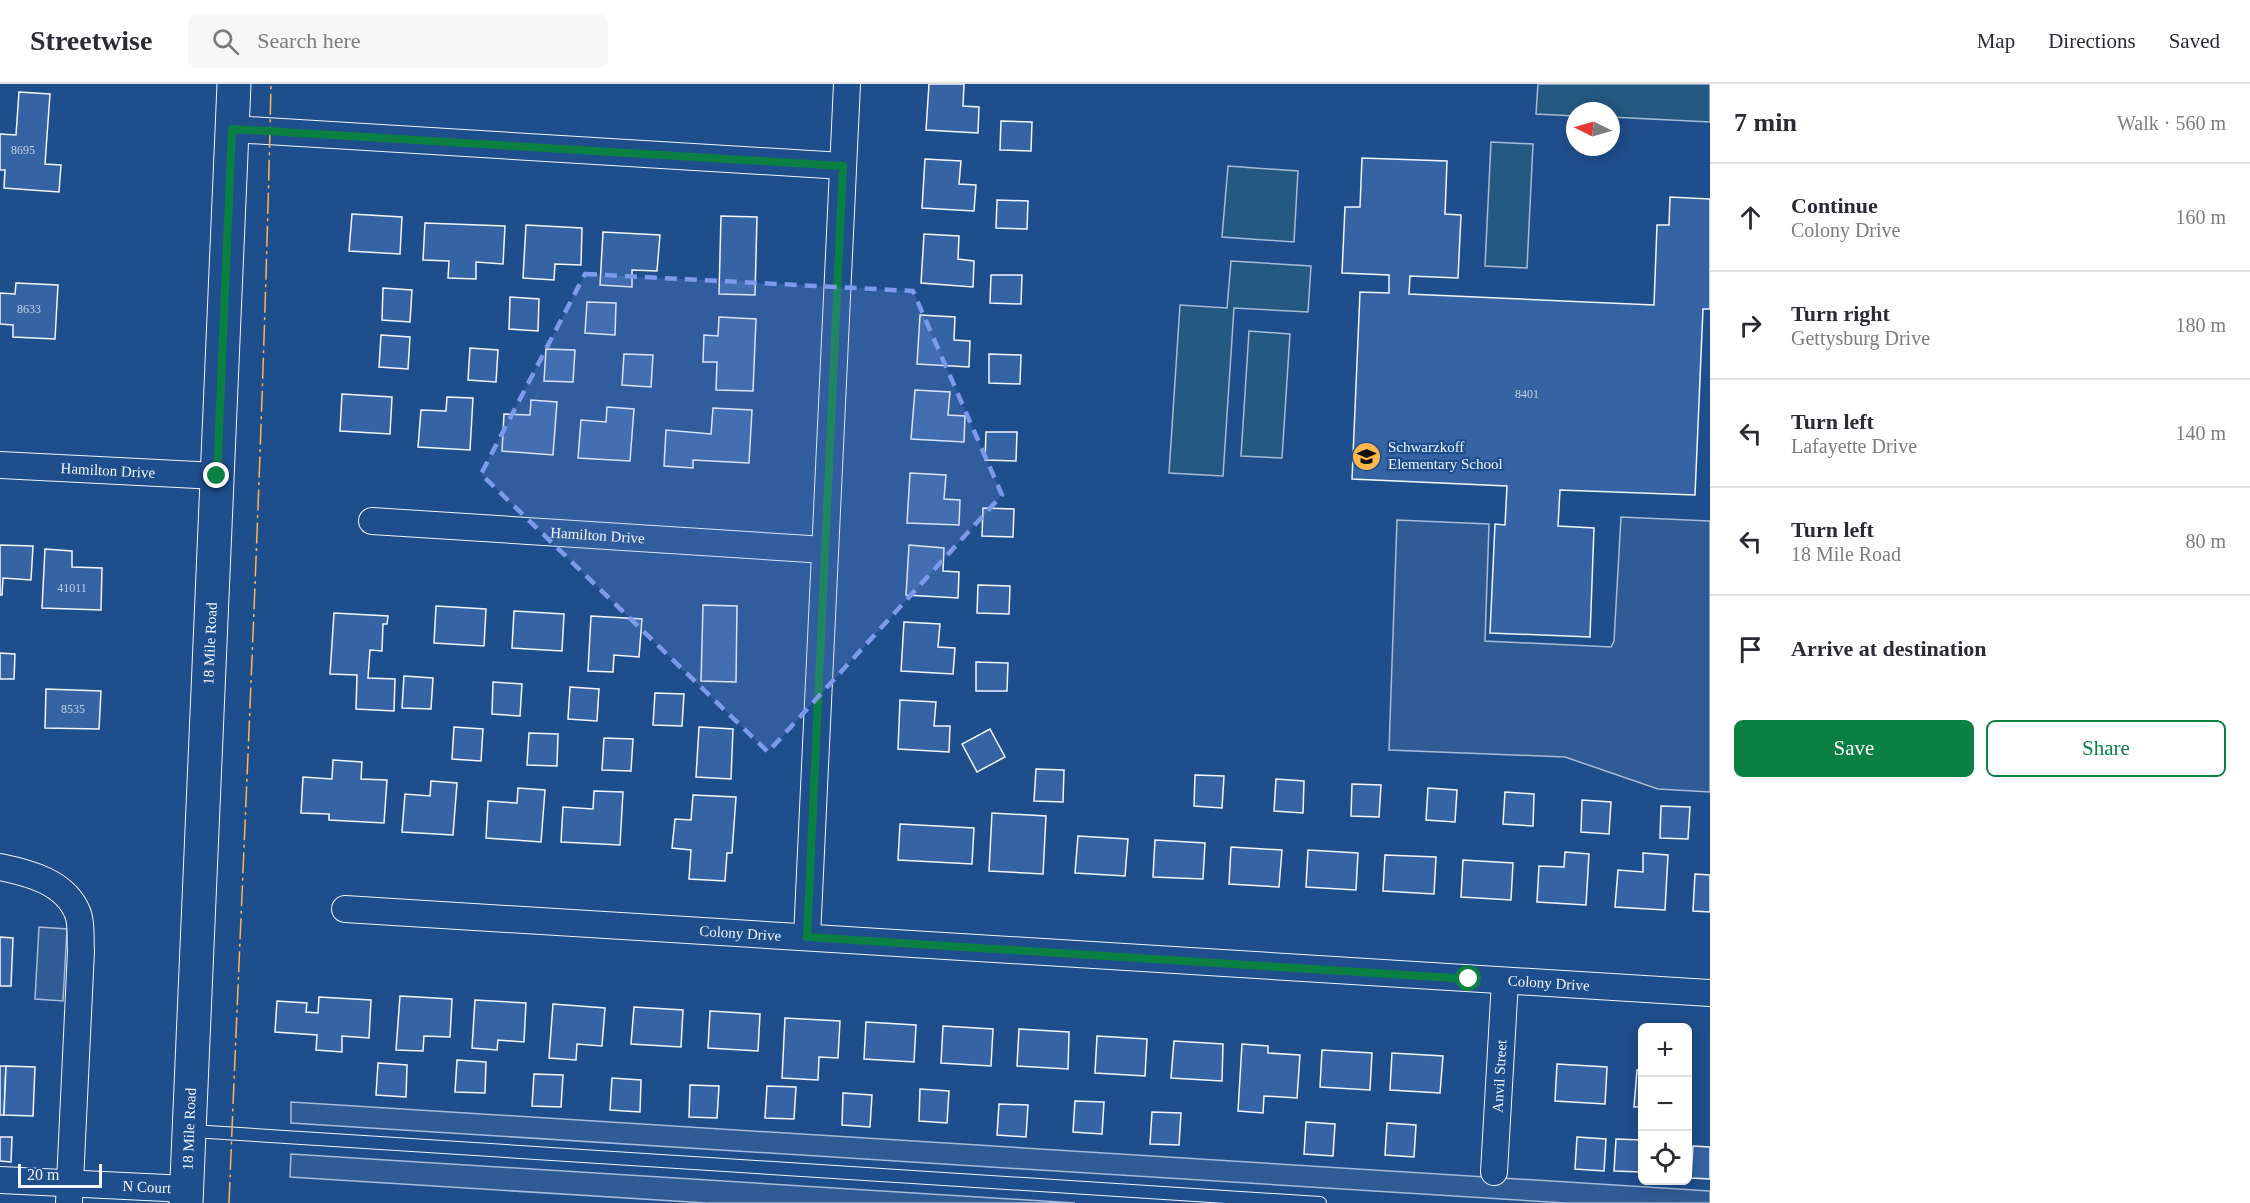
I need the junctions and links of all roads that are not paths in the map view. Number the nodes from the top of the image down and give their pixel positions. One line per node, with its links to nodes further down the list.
1 (234, 84): 3 (street, 18 Mile Road)
2 (847, 84): 4 (street)
3 (232, 129): 4 (street); 6 (street, 18 Mile Road)
4 (843, 166): 8 (street)
5 (0, 465): 6 (street, Hamilton Drive)
6 (217, 476): 14 (street, 18 Mile Road)
7 (372, 521): 8 (street, Hamilton Drive)
8 (825, 550): 11 (street)
9 (0, 867): 17 (street)
10 (345, 909): 11 (street, Colony Drive)
11 (807, 937): 12 (street, Colony Drive)
12 (1505, 981): 13 (street, Colony Drive); 15 (street, Anvil Street)
13 (1710, 993)
14 (188, 1131): 18 (street, 18 Mile Road); 19 (lane)
15 (1494, 1172)
16 (0, 1180): 17 (street, N Court)
17 (70, 1193): 18 (street, N Court)
18 (186, 1196)
19 (1320, 1203)

